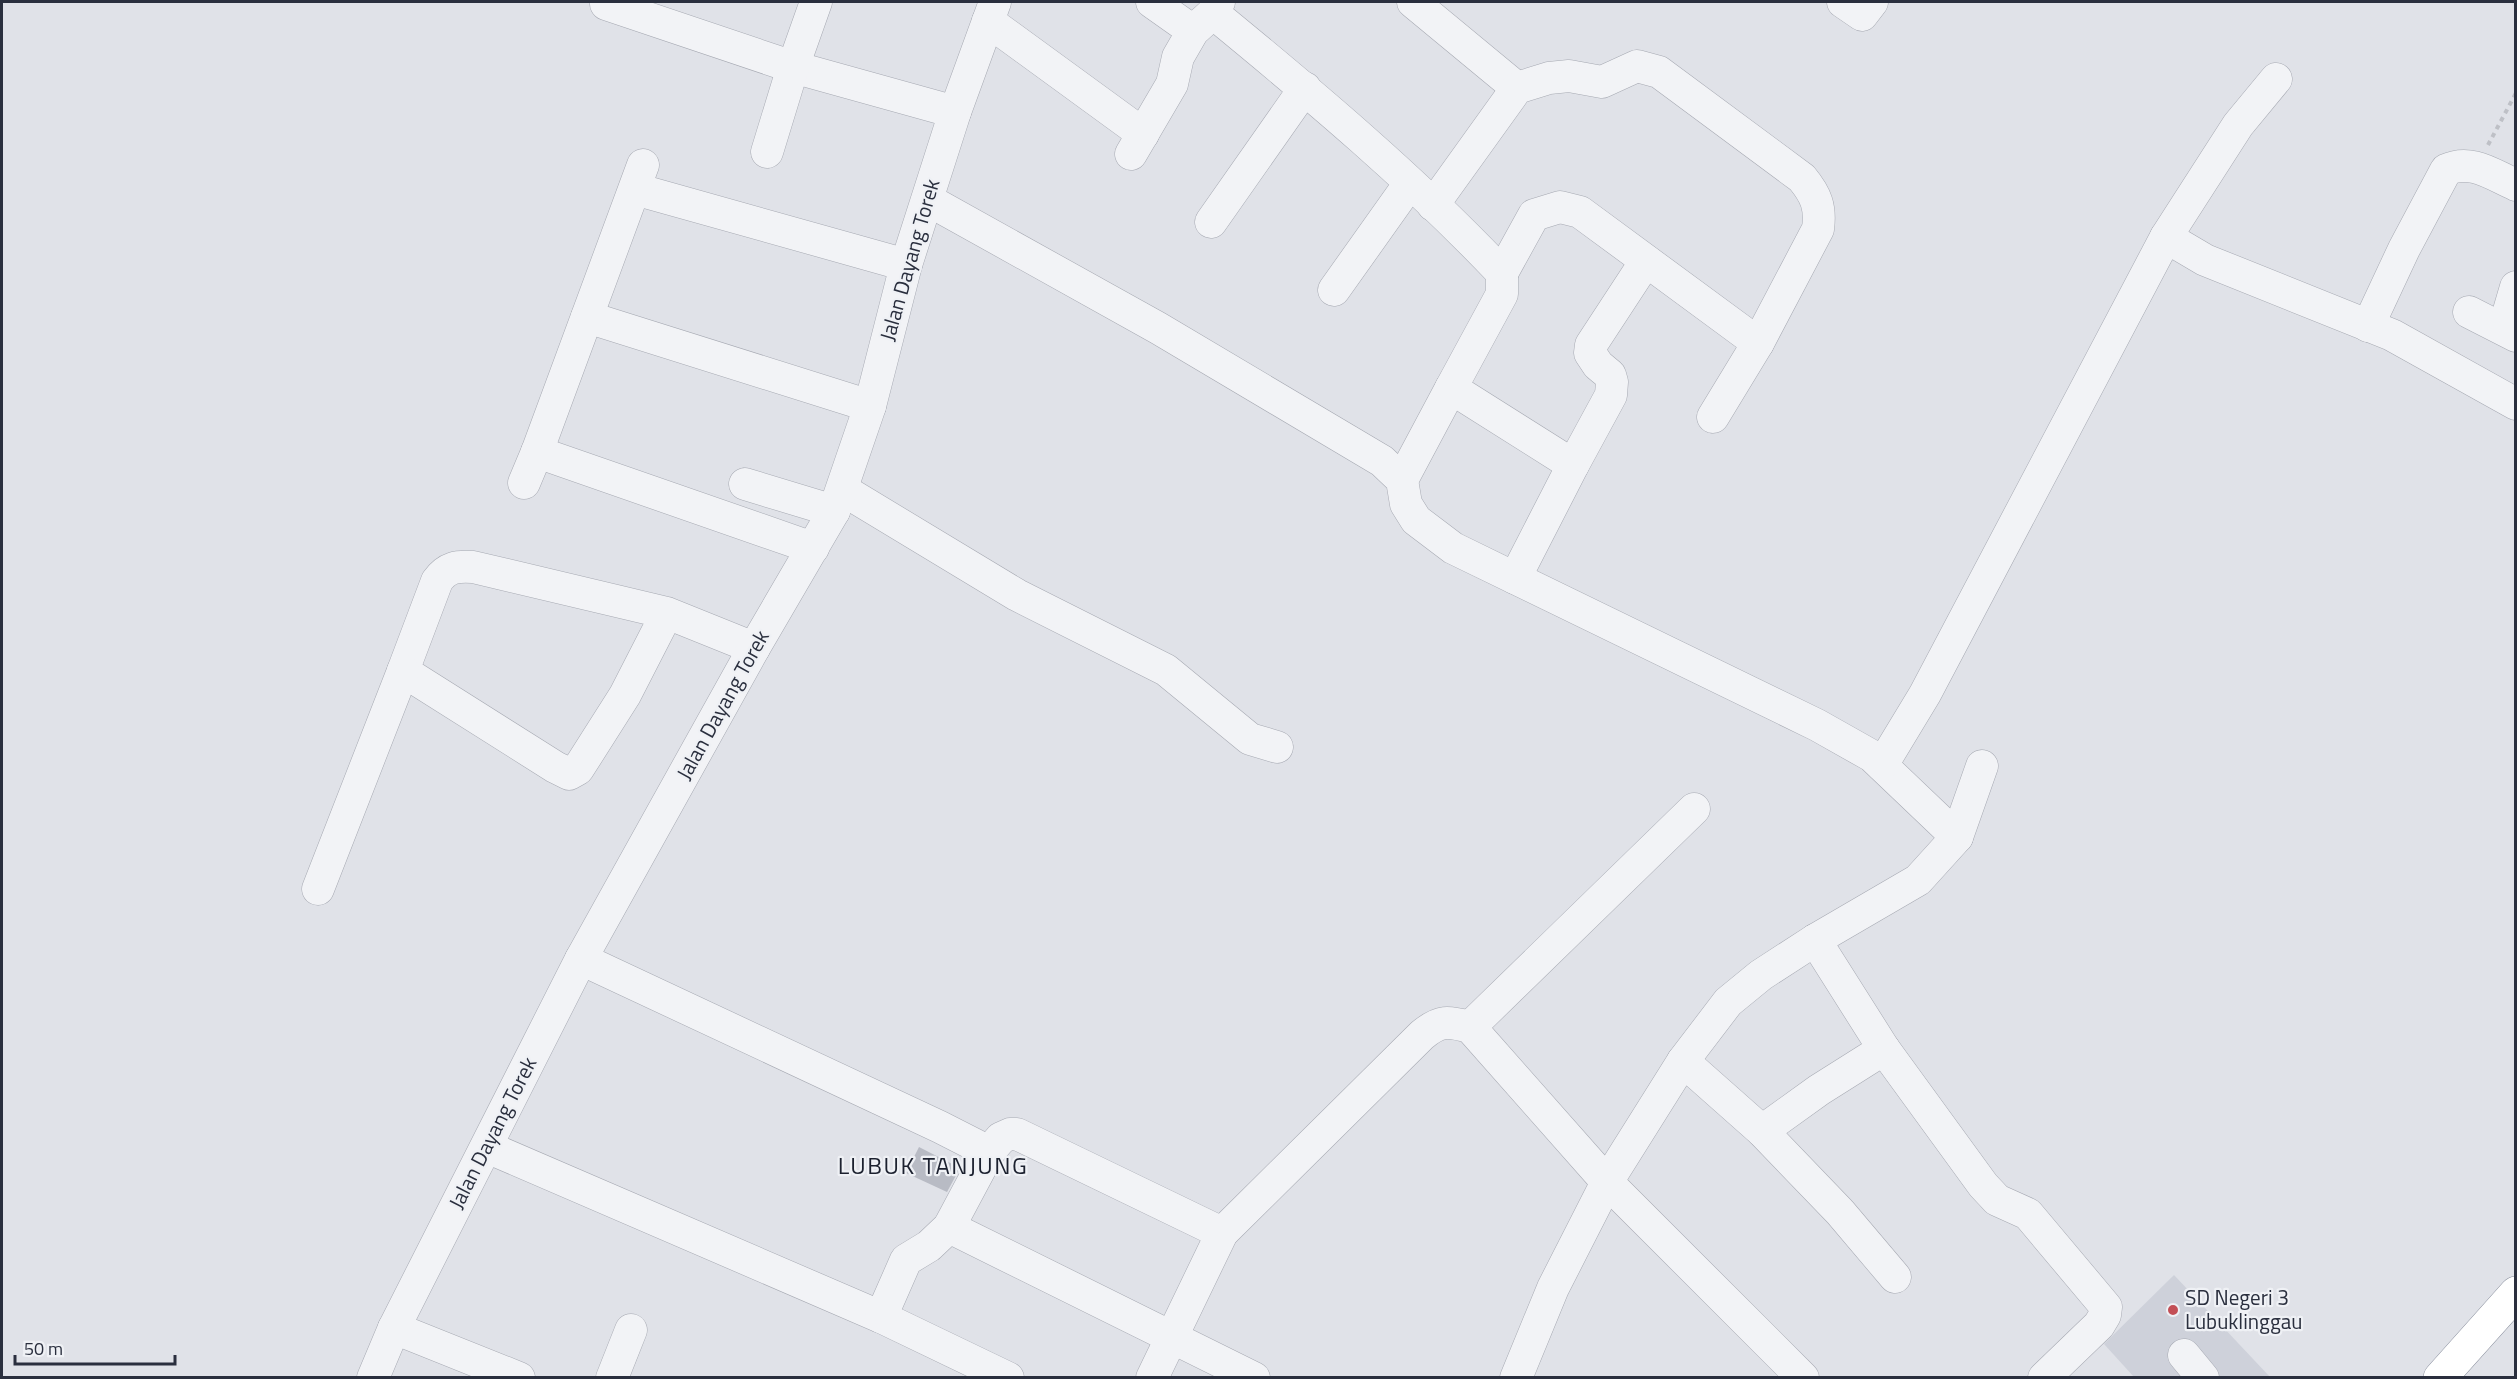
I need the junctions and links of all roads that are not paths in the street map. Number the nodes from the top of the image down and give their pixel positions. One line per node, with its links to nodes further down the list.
1 (816, 2): 9 (street)
2 (1152, 2): 8 (street)
3 (1413, 2): 12 (street)
4 (1843, 2): 5 (street)
5 (1872, 2)
6 (606, 3): 9 (street)
7 (992, 11): 8 (street); 13 (street, Jalan Dayang Torek)
8 (1208, 15): 11 (street)
9 (793, 67): 13 (street); 14 (street)
10 (2276, 79): 20 (street)
11 (1305, 88): 15 (street); 19 (street)
12 (1517, 88): 18 (street); 30 (street)
13 (955, 112): 17 (street, Jalan Dayang Torek)
14 (767, 152)
15 (1410, 183): 18 (street); 25 (street)
16 (2516, 185): 28 (street)
17 (928, 200): 22 (street, Jalan Dayang Torek); 37 (street)
18 (1433, 205): 23 (street)
19 (1211, 222)
20 (2166, 237): 28 (street); 47 (street)
21 (1646, 261): 23 (street); 30 (street); 36 (street)
22 (906, 265): 27 (street); 33 (street, Jalan Dayang Torek)
23 (1502, 273): 31 (street)
24 (2516, 287): 29 (street)
25 (1334, 290)
26 (2469, 312): 29 (street)
27 (588, 317): 33 (street); 35 (street)
28 (2368, 326): 32 (street)
29 (2510, 332)
30 (1758, 343): 34 (street)
31 (1451, 388): 36 (street); 37 (street)
32 (2516, 404)
33 (870, 406): 40 (street, Jalan Dayang Torek)
34 (1713, 417)
35 (537, 452): 38 (street); 41 (street)
36 (1573, 465): 42 (street)
37 (1402, 480): 42 (street)
38 (524, 483)
39 (745, 484): 40 (street)
40 (838, 500): 41 (street, Jalan Dayang Torek); 46 (street)
41 (813, 548): 44 (street, Jalan Dayang Torek)
42 (1515, 578): 47 (street)
43 (667, 612): 44 (street); 45 (street); 45 (street)
44 (754, 648): 53 (street, Jalan Dayang Torek)
45 (404, 671): 51 (street)
46 (1277, 747)
47 (1882, 765): 50 (street)
48 (1982, 766): 50 (street)
49 (1694, 809): 54 (street)
50 (1957, 837): 52 (street)
51 (318, 889)
52 (1815, 940): 55 (street); 56 (street)
53 (581, 959): 58 (street, Jalan Dayang Torek); 59 (street)
54 (1470, 1027): 60 (street); 62 (street)
55 (1884, 1049): 57 (street); 77 (street)
56 (1683, 1061): 57 (street); 60 (street)
57 (1762, 1131): 63 (street)
58 (487, 1147): 65 (street); 66 (street, Jalan Dayang Torek)
59 (989, 1152): 61 (street); 62 (street)
60 (1607, 1182): 75 (street); 76 (street)
61 (948, 1227): 65 (street); 68 (street)
62 (1222, 1233): 68 (street)
63 (1895, 1277)
64 (2516, 1293): 78 (highway)
65 (881, 1317): 72 (street)
66 (394, 1328): 69 (street, Jalan Dayang Torek); 70 (street)
67 (631, 1330): 71 (street)
68 (1170, 1336): 73 (street); 74 (street)
69 (373, 1377)
70 (519, 1377)
71 (612, 1377)
72 (1008, 1377)
73 (1152, 1377)
74 (1254, 1377)
75 (1516, 1377)
76 (1803, 1377)
77 (2044, 1377)
78 (2440, 1377)

